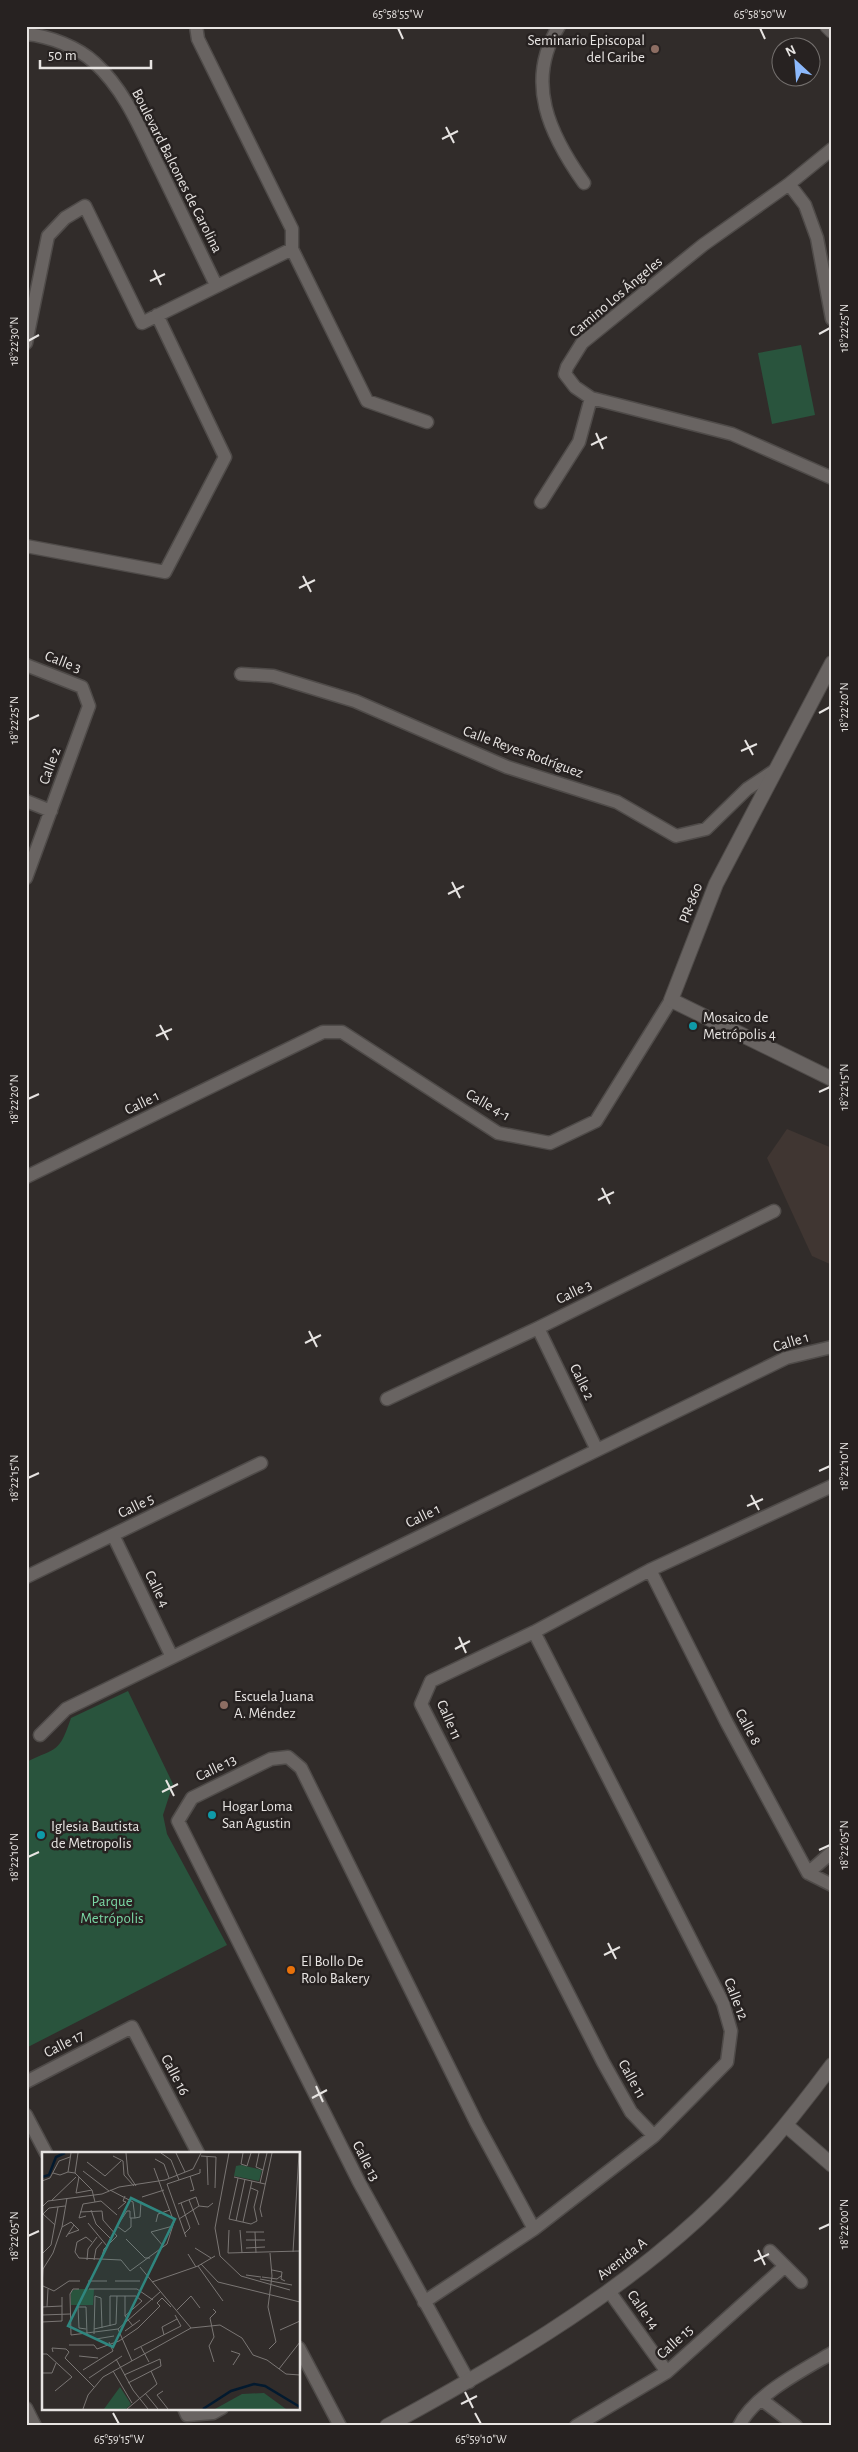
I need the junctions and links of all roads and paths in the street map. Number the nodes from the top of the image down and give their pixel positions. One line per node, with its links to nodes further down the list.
1 (196, 26): 9 (street)
2 (559, 26): 7 (street)
3 (828, 26): 4 (street)
4 (832, 31)
5 (26, 34): 10 (street, Boulevard Balcones de Carolina)
6 (832, 149): 8 (street, Camino Los Ángeles)
7 (584, 183)
8 (790, 184): 12 (street); 14 (street, Camino Los Ángeles)
9 (292, 249): 10 (street); 15 (street)
10 (216, 285): 11 (street)
11 (157, 315): 13 (street); 18 (street)
12 (832, 319)
13 (26, 343)
14 (591, 398): 16 (street, Camino Los Ángeles); 17 (street)
15 (427, 422)
16 (832, 478)
17 (541, 502)
18 (26, 546)
19 (832, 663): 23 (street, PR-860 / PR-860)
20 (26, 665): 22 (street, Calle 3)
21 (241, 674): 23 (street, Calle Reyes Rodríguez)
22 (84, 693): 25 (street, Calle 2)
23 (774, 771): 27 (street, PR-860 / PR-860)
24 (26, 802): 25 (street)
25 (51, 811): 26 (street, Calle 2)
26 (26, 878)
27 (671, 1000): 28 (street, Calle 4-1); 29 (street)
28 (272, 1057): 30 (street, Calle 1)
29 (832, 1079)
30 (26, 1177)
31 (774, 1211): 32 (street, Calle 3)
32 (538, 1328): 34 (street, Calle 3); 35 (street, Calle 2)
33 (832, 1347): 35 (street, Calle 1)
34 (387, 1399)
35 (597, 1450): 42 (street, Calle 1)
36 (261, 1463): 38 (street, Calle 5)
37 (832, 1486): 39 (street, Calle 11)
38 (113, 1536): 40 (street, Calle 5); 42 (street, Calle 4)
39 (650, 1570): 41 (street, Calle 11); 45 (street, Calle 8)
40 (26, 1577)
41 (534, 1632): 52 (street, Calle 12); 52 (street, Calle 11)
42 (172, 1657): 43 (street, Calle 1)
43 (40, 1735)
44 (832, 1852): 45 (street)
45 (808, 1873): 46 (street)
46 (832, 1885)
47 (117, 2035): 49 (street, Calle 17); 54 (street, Calle 16)
48 (832, 2065): 51 (street, Avenida A)
49 (26, 2082)
50 (26, 2115): 53 (street)
51 (787, 2126): 55 (street); 60 (street, Avenida A)
52 (654, 2136): 56 (street, Calle 12)
53 (45, 2152)
54 (197, 2152)
55 (832, 2165)
56 (534, 2229): 61 (street, Calle 12); 61 (street, Calle 13)
57 (770, 2251): 58 (street)
58 (784, 2267): 59 (street); 65 (street, Calle 15)
59 (801, 2282)
60 (610, 2291): 65 (street, Calle 14); 66 (street, Avenida A)
61 (424, 2302): 66 (street, Calle 13)
62 (300, 2352): 64 (street)
63 (832, 2353): 67 (street)
64 (303, 2366): 72 (street)
65 (667, 2372): 74 (street, Calle 15)
66 (469, 2382): 73 (street, Avenida A)
67 (762, 2400): 75 (street); 76 (street)
68 (26, 2408): 71 (street)
69 (185, 2410): 70 (street)
70 (218, 2410)
71 (35, 2426)
72 (340, 2426)
73 (387, 2426)
74 (576, 2426)
75 (739, 2426)
76 (796, 2426)

